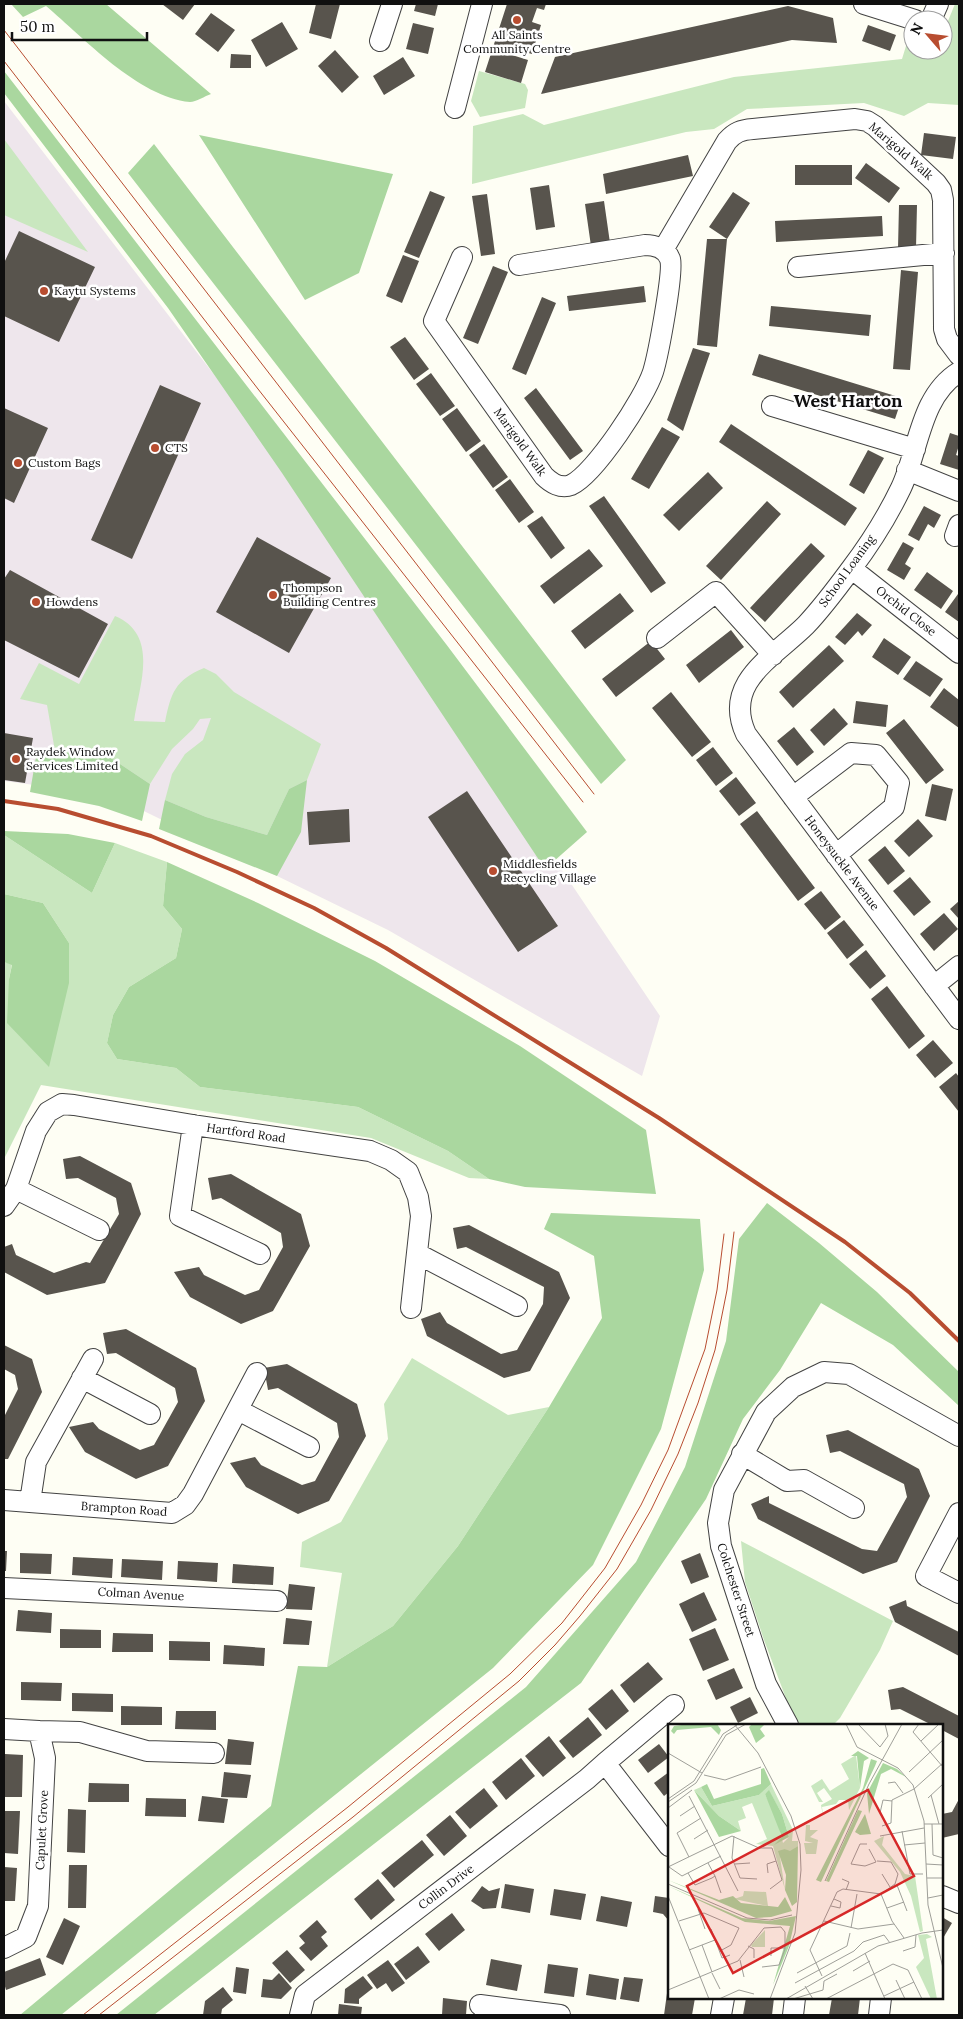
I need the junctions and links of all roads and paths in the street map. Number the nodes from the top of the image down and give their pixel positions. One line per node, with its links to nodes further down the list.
1 (392, 4): 5 (street)
2 (482, 4): 6 (street)
3 (864, 4): 4 (street)
4 (903, 16)
5 (380, 41)
6 (455, 108)
7 (663, 250): 8 (street, Marigold Walk); 9 (street, Marigold Walk); 10 (street)
8 (944, 254): 11 (street); 12 (street, Marigold Walk)
9 (462, 258)
10 (519, 265)
11 (798, 267)
12 (959, 356)
13 (959, 372): 15 (street, School Loaning)
14 (772, 406): 15 (street)
15 (915, 449): 16 (street, School Loaning)
16 (908, 470): 17 (street); 18 (street, School Loaning)
17 (959, 492)
18 (852, 569): 20 (street, Orchid Close); 21 (street, School Loaning)
19 (657, 638): 21 (street)
20 (959, 653)
21 (773, 655): 22 (street, School Loaning)
22 (740, 702): 23 (street, Honeysuckle Avenue)
23 (793, 797): 24 (street, Honeysuckle Avenue); 24 (street)
24 (836, 854): 26 (street, Honeysuckle Avenue)
25 (959, 966): 26 (street)
26 (934, 986): 27 (street, Honeysuckle Avenue)
27 (959, 1020)
28 (193, 1125): 29 (street, Hartford Road); 32 (street); 33 (street, Hartford Road)
29 (16, 1189): 30 (street, Hartford Road); 31 (street)
30 (4, 1206)
31 (99, 1230)
32 (260, 1254)
33 (418, 1254): 34 (street); 35 (street, Hartford Road)
34 (517, 1306)
35 (411, 1308)
36 (93, 1360): 38 (street)
37 (257, 1373): 39 (street, Brampton Road)
38 (82, 1378): 40 (street); 45 (street)
39 (238, 1410): 42 (street); 45 (street, Brampton Road)
40 (150, 1414)
41 (959, 1436): 43 (street, Colchester Street)
42 (309, 1447)
43 (742, 1454): 46 (street); 52 (street, Colchester Street)
44 (4, 1500): 45 (street, Brampton Road)
45 (30, 1502)
46 (854, 1508)
47 (959, 1513): 49 (street)
48 (4, 1588): 50 (street, Colman Avenue)
49 (959, 1593)
50 (278, 1601)
51 (674, 1705): 56 (street, Collin Drive)
52 (787, 1724)
53 (4, 1730): 54 (street)
54 (39, 1731): 55 (street); 60 (street, Capulet Grove)
55 (214, 1753)
56 (605, 1763): 57 (street); 65 (street, Collin Drive)
57 (668, 1845)
58 (943, 1896): 59 (street)
59 (959, 1903)
60 (4, 1948)
61 (724, 1999): 67 (street)
62 (796, 1999): 68 (street)
63 (880, 1999): 69 (street)
64 (480, 2005): 66 (street)
65 (300, 2015)
66 (560, 2015)
67 (721, 2015)
68 (793, 2015)
69 (879, 2015)

